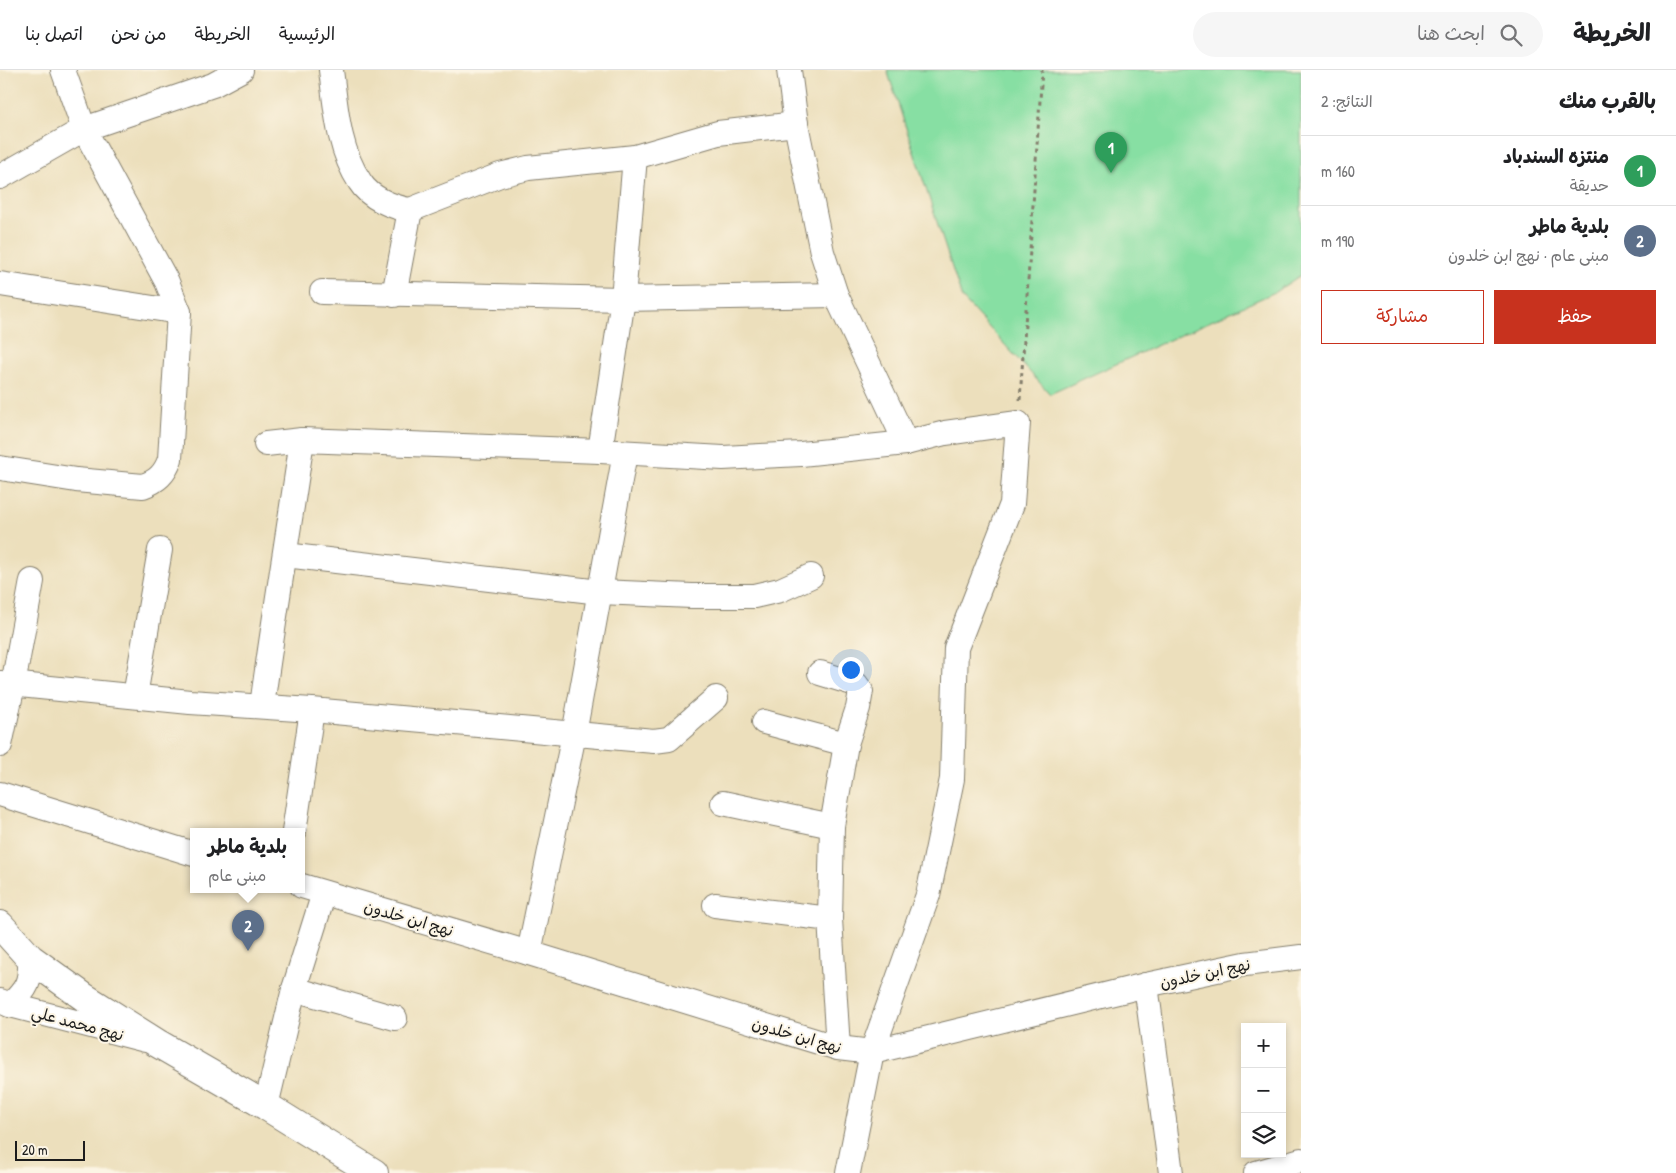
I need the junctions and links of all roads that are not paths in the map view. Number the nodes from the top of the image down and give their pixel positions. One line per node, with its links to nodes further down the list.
1 (63, 70): 6 (street)
2 (241, 70): 6 (street)
3 (331, 70): 9 (street)
4 (789, 70): 5 (street)
5 (796, 124): 7 (street); 13 (street)
6 (84, 129): 8 (street); 15 (street)
7 (635, 156): 9 (street); 14 (street)
8 (0, 177)
9 (410, 210): 12 (street)
10 (0, 284): 15 (street)
11 (322, 292): 12 (street)
12 (394, 295): 14 (street)
13 (836, 296): 14 (street); 17 (street)
14 (623, 299): 19 (street)
15 (179, 312): 21 (street)
16 (302, 440): 18 (street); 19 (street); 23 (street)
17 (906, 443): 20 (street); 56 (street)
18 (266, 444)
19 (600, 451): 20 (street)
20 (625, 453): 26 (street)
21 (0, 468)
22 (160, 550): 29 (street)
23 (285, 555): 26 (street); 31 (street)
24 (811, 576): 26 (street)
25 (32, 581): 28 (street)
26 (600, 592): 34 (street)
27 (820, 672): 35 (street)
28 (7, 684): 29 (street); 36 (street)
29 (135, 696): 31 (street)
30 (716, 698): 34 (street)
31 (262, 706): 32 (street)
32 (312, 710): 34 (street); 40 (street)
33 (764, 722): 35 (street)
34 (574, 734): 47 (street)
35 (846, 744): 39 (street)
36 (0, 745)
37 (0, 794): 41 (street)
38 (723, 803): 39 (street)
39 (832, 826): 45 (street)
40 (295, 828)
41 (190, 853)
42 (305, 887): 43 (street, نهج ابن خلدون)
43 (324, 893): 47 (street, نهج ابن خلدون); 51 (street)
44 (715, 905): 45 (street)
45 (830, 919): 55 (street)
46 (0, 925): 49 (main road)
47 (530, 953): 55 (street, نهج ابن خلدون)
48 (1301, 957): 50 (street, نهج ابن خلدون)
49 (30, 958): 52 (street); 54 (main road)
50 (1146, 985): 56 (street, نهج ابن خلدون); 62 (street)
51 (294, 989): 53 (street); 57 (street)
52 (5, 1003): 54 (street, نهج محمد علي)
53 (396, 1018)
54 (157, 1043): 57 (main road)
55 (838, 1048): 56 (street, نهج ابن خلدون)
56 (872, 1052): 61 (street)
57 (266, 1106): 60 (main road)
58 (1301, 1160): 59 (street); 63 (street)
59 (1301, 1171)
60 (374, 1173)
61 (848, 1173)
62 (1171, 1173)
63 (1256, 1173)

